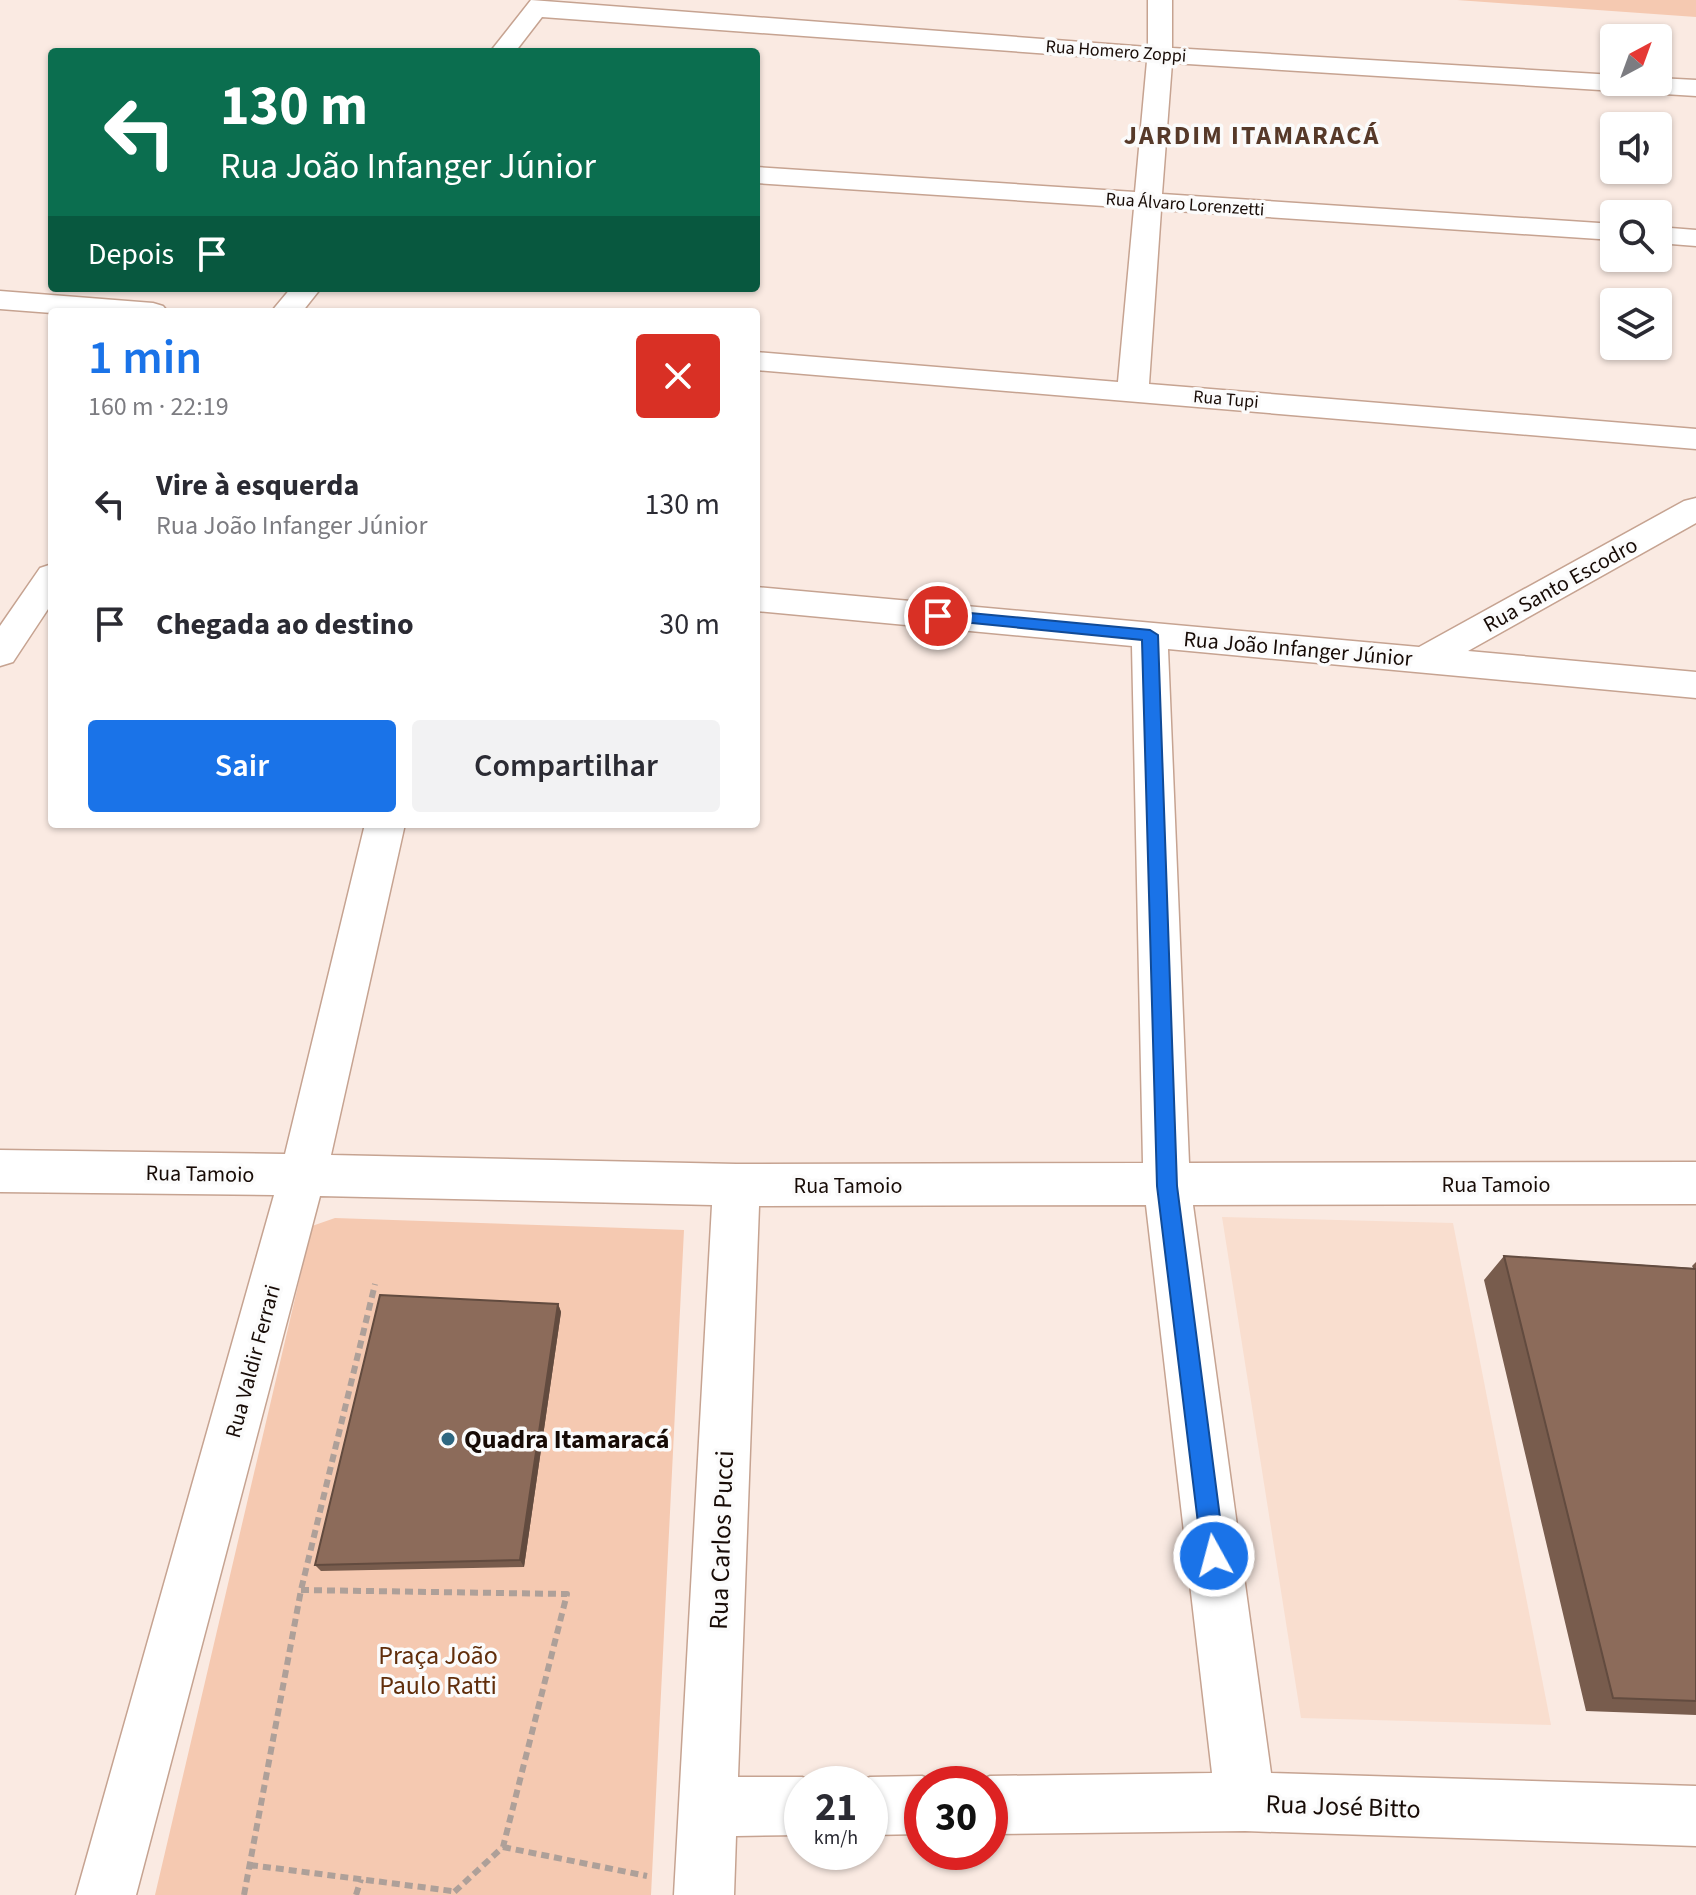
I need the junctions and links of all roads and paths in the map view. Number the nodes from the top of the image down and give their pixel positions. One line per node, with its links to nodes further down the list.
1 (1160, 0): 4 (street)
2 (540, 5): 3 (street); 4 (street, Rua Homero Zoppi)
3 (505, 48)
4 (1160, 55): 5 (street, Rua Homero Zoppi); 7 (street)
5 (1696, 88)
6 (760, 175): 7 (street, Rua Álvaro Lorenzetti)
7 (1150, 202): 8 (street, Rua Álvaro Lorenzetti); 16 (street)
8 (1600, 231)
9 (1672, 236): 10 (street)
10 (1696, 238)
11 (304, 292): 14 (street)
12 (0, 300): 13 (street)
13 (102, 308)
14 (290, 308)
15 (760, 361): 16 (street, Rua Tupi)
16 (1133, 391): 17 (street, Rua Tupi)
17 (1696, 439)
18 (1696, 509): 23 (street, Rua Santo Escodro)
19 (48, 582): 22 (street)
20 (760, 599): 21 (street, Rua João Infanger Júnior)
21 (1150, 635): 23 (street, Rua João Infanger Júnior); 30 (street)
22 (0, 653)
23 (1424, 660): 24 (street, Rua João Infanger Júnior)
24 (1696, 685)
25 (384, 828): 27 (street, Rua Valdir Ferrari)
26 (0, 1171): 27 (street, Rua Tamoio)
27 (303, 1174): 29 (street, Rua Tamoio); 43 (street, Rua Valdir Ferrari)
28 (1696, 1183): 30 (street, Rua Tamoio)
29 (736, 1185): 30 (street, Rua Tamoio); 36 (street, Rua Carlos Pucci)
30 (1167, 1186): 33 (street)
31 (375, 1284): 32 (path)
32 (301, 1590): 38 (path); 39 (path)
33 (1245, 1802): 34 (street, Rua José Bitto); 37 (street, Rua José Bitto)
34 (1008, 1805)
35 (784, 1806): 36 (street)
36 (710, 1807): 46 (street, Rua Carlos Pucci)
37 (1696, 1816)
38 (503, 1847): 40 (path); 42 (path)
39 (250, 1865): 41 (path); 44 (path)
40 (652, 1877)
41 (361, 1879): 42 (path); 45 (path)
42 (452, 1893)
43 (106, 1895)
44 (244, 1895)
45 (356, 1895)
46 (704, 1895)

